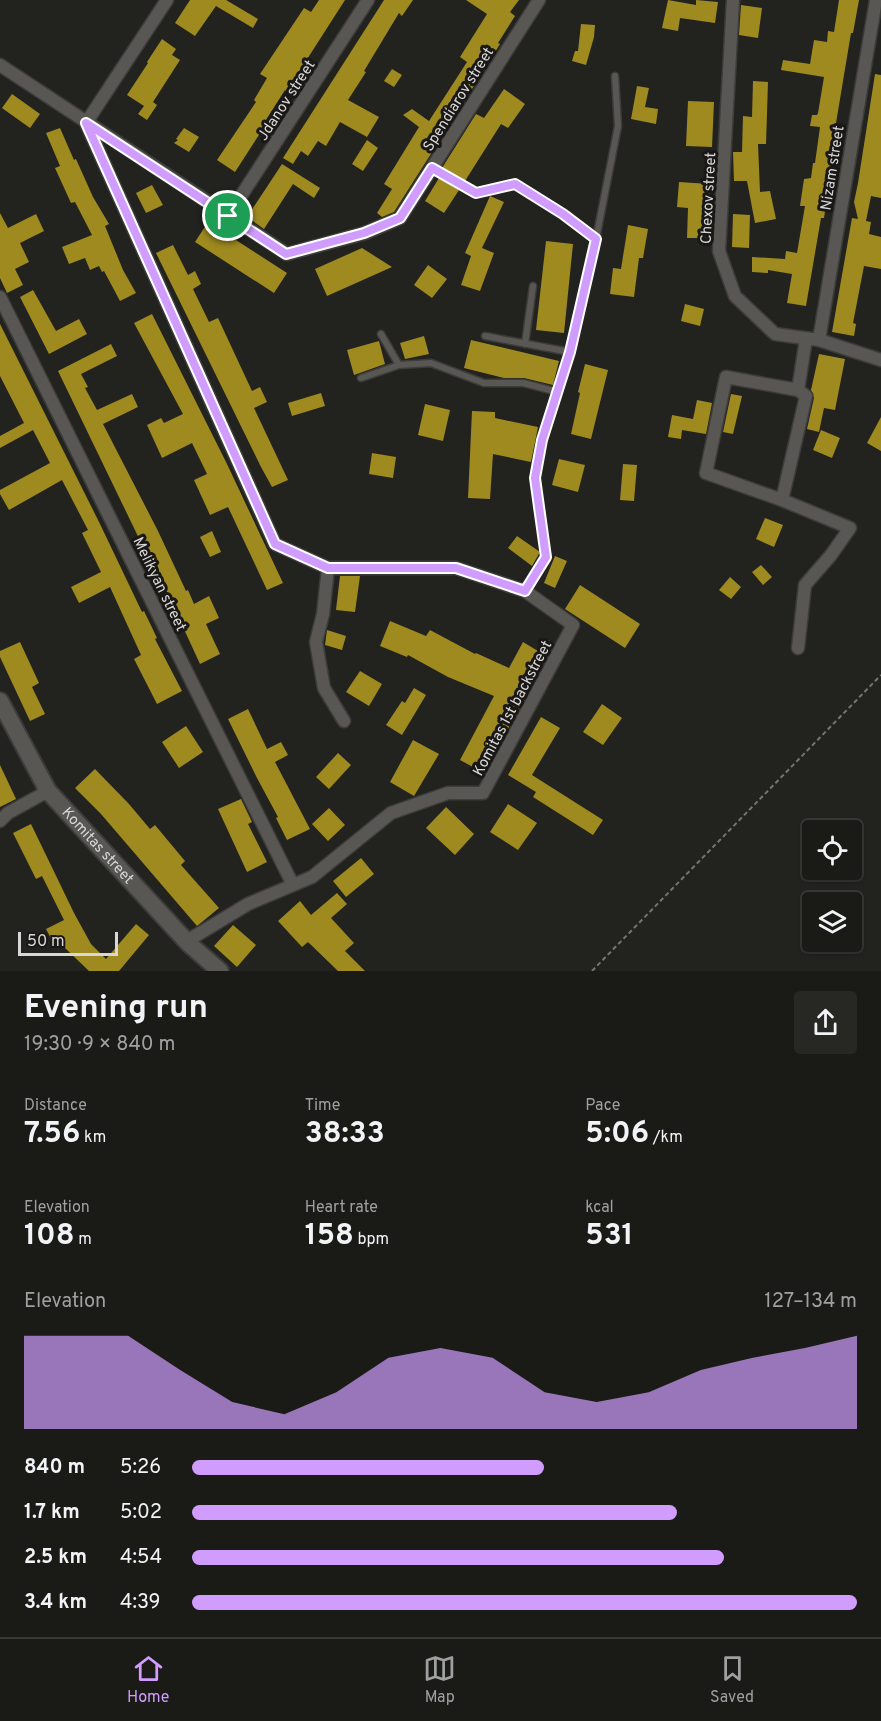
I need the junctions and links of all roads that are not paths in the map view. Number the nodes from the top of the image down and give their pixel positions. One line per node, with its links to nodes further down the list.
1 (167, 0): 8 (street)
2 (368, 0): 10 (street, Jdanov street)
3 (539, 0): 9 (street, Spendiarov street)
4 (734, 0): 16 (street, Chexov street)
5 (876, 0): 17 (street, Nizam street)
6 (0, 65): 8 (street, Spendiarov street)
7 (615, 76): 11 (lane)
8 (86, 123): 10 (street, Spendiarov street); 26 (street)
9 (432, 168): 10 (street, Spendiarov street); 11 (lane)
10 (228, 216)
11 (596, 239): 19 (lane)
12 (533, 286): 18 (lane)
13 (0, 297): 33 (street, Melikyan street)
14 (381, 334): 21 (lane)
15 (485, 336): 18 (lane)
16 (806, 339): 17 (street, Chexov street); 23 (street)
17 (819, 340): 20 (street, Chexov street)
18 (525, 344): 19 (lane)
19 (570, 352): 24 (lane)
20 (881, 360)
21 (399, 366): 22 (lane); 24 (lane)
22 (361, 378)
23 (798, 390): 25 (street); 25 (street)
24 (558, 392): 27 (lane)
25 (782, 500): 28 (street)
26 (328, 568): 27 (street); 30 (street)
27 (525, 591): 33 (street, Komitas 1st backstreet)
28 (798, 648)
29 (0, 701): 31 (main road, Komitas street)
30 (344, 721)
31 (48, 790): 32 (street); 34 (main road, Komitas street)
32 (0, 821)
33 (293, 885): 34 (street, Komitas 1st backstreet)
34 (187, 941): 35 (main road, Komitas street)
35 (220, 971)

